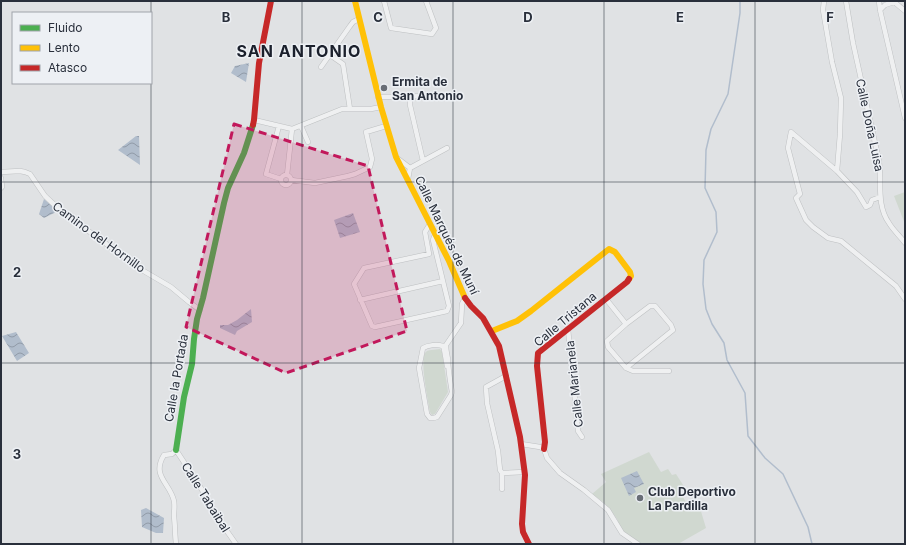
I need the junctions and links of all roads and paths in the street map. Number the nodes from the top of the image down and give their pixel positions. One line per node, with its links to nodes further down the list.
1 (271, 1): 20 (street, Calle la Portada)
2 (355, 1): 11 (street, Calle Marqués de Muní)
3 (384, 1): 4 (street)
4 (426, 1)
5 (824, 1): 30 (street)
6 (846, 1): 38 (street, Calle Doña Luisa)
7 (880, 1): 9 (street)
8 (893, 2): 9 (street); 10 (street)
9 (880, 10): 19 (street)
10 (905, 11)
11 (359, 19): 12 (street); 15 (street, Calle Marqués de Muní)
12 (330, 55): 13 (street); 18 (street)
13 (321, 67)
14 (434, 96): 16 (street)
15 (378, 97): 16 (street); 17 (street, Calle Marqués de Muní)
16 (410, 97): 28 (street)
17 (381, 107): 18 (street); 23 (street, Calle Marqués de Muní)
18 (350, 109): 22 (street)
19 (905, 118)
20 (254, 120): 21 (street); 49 (street, Calle la Portada)
21 (279, 126): 24 (street); 34 (street)
22 (301, 126): 24 (street); 25 (street)
23 (386, 126): 27 (street, Calle Marqués de Muní); 35 (street)
24 (292, 129): 32 (street)
25 (308, 142)
26 (446, 148): 28 (street)
27 (396, 157): 29 (street); 36 (street, Calle Marqués de Muní)
28 (423, 161): 29 (street)
29 (410, 168): 36 (street)
30 (837, 171): 38 (street); 47 (street)
31 (1, 172): 49 (street, Camino del Hornillo)
32 (286, 175): 34 (street); 35 (street)
33 (1, 178): 37 (street)
34 (281, 179): 35 (street)
35 (291, 180)
36 (408, 180): 39 (street, Calle Marqués de Muní)
37 (1, 188)
38 (880, 197): 41 (street, Calle Doña Luisa)
39 (430, 224): 40 (street, Calle Marqués de Muní); 43 (street)
40 (436, 236): 42 (street); 45 (street, Calle Marqués de Muní)
41 (905, 243)
42 (436, 253): 43 (street); 44 (street)
43 (429, 254): 48 (street)
44 (443, 281): 48 (street); 48 (street)
45 (465, 298): 52 (street); 53 (street, Calle Marqués de Muní)
46 (606, 299): 50 (street); 51 (street, Calle Tristana); 53 (street, Calle Tristana)
47 (905, 299)
48 (360, 300)
49 (200, 310): 62 (street, Calle la Portada)
50 (626, 324): 56 (street); 56 (street)
51 (568, 329): 59 (street, Calle Marianela); 61 (street, Calle Tristana)
52 (457, 330): 54 (street); 55 (street)
53 (492, 331): 58 (street, Calle Marqués de Muní)
54 (432, 345): 55 (street); 55 (street)
55 (447, 366)
56 (626, 368): 57 (street)
57 (669, 371)
58 (506, 376): 60 (street, Calle Marqués de Muní); 64 (street)
59 (582, 438)
60 (521, 444): 61 (street); 63 (street, Calle Marqués de Muní)
61 (544, 449): 69 (street)
62 (176, 450): 66 (street); 67 (street, Calle Tabaibal)
63 (524, 472): 64 (street); 68 (street, Calle Marqués de Muní)
64 (502, 473): 65 (street)
65 (502, 489)
66 (176, 544)
67 (236, 544)
68 (529, 544)
69 (638, 544)

